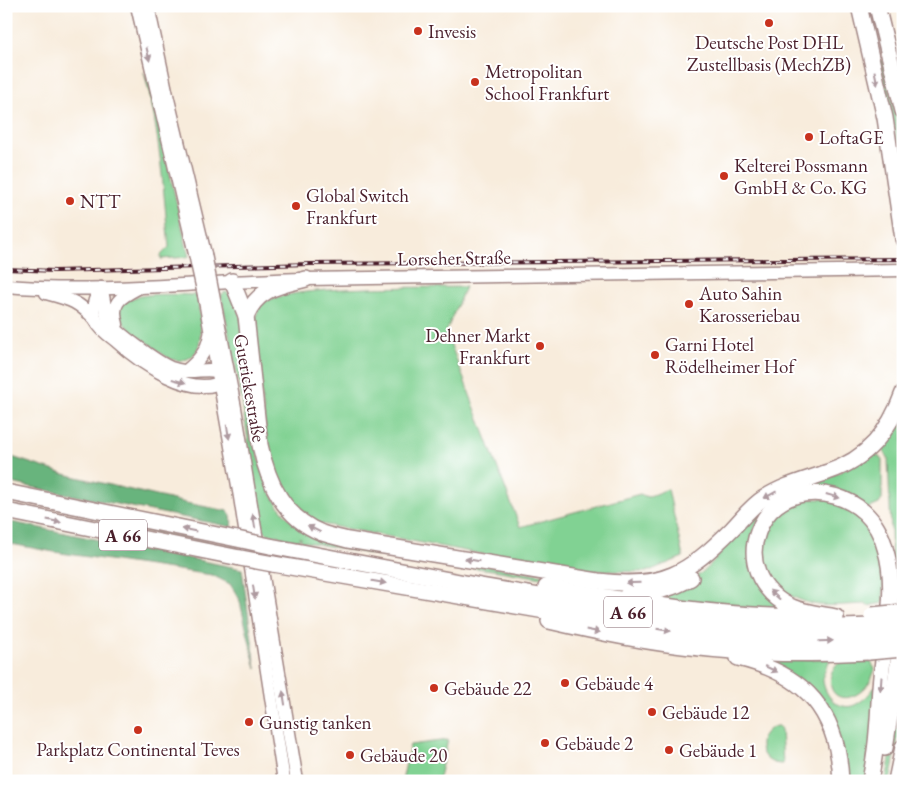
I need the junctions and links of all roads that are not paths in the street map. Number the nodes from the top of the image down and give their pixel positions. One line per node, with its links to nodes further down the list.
1 (137, 6): 7 (main road, Guerickestraße, one-way to 7)
2 (148, 6): 7 (main road, Guerickestraße)
3 (859, 6): 6 (highway, one-way to 6)
4 (877, 6): 5 (highway)
5 (903, 111)
6 (903, 239)
7 (200, 254): 15 (main road, Guerickestraße, bridge)
8 (903, 270): 9 (main road, Lorscher Straße)
9 (306, 279): 10 (main road, Lorscher Straße); 16 (highway)
10 (232, 281): 12 (main road, Lorscher Straße); 16 (highway)
11 (6, 286): 13 (main road, Lorscher Straße)
12 (140, 287): 14 (main road, Lorscher Straße); 19 (main road)
13 (28, 288): 14 (main road, Lorscher Straße); 17 (main road)
14 (101, 288): 17 (main road); 19 (main road)
15 (209, 295): 18 (main road, Guerickestraße); 22 (main road, Guerickestraße)
16 (246, 316): 26 (highway, one-way to 16)
17 (96, 320): 22 (main road, one-way to 22)
18 (211, 333): 20 (main road, Guerickestraße); 21 (main road)
19 (123, 334): 21 (main road)
20 (217, 370): 21 (main road); 22 (main road)
21 (186, 371)
22 (225, 380): 38 (main road, Guerickestraße, one-way to 38); 39 (main road, Guerickestraße, one-way to 22)
23 (903, 393): 26 (highway, one-way to 26)
24 (6, 492): 27 (highway, A 66, one-way to 24, bridge)
25 (6, 511): 28 (highway, A 66, one-way to 28, bridge)
26 (734, 528): 29 (highway)
27 (386, 567): 29 (highway); 33 (highway, A 66)
28 (426, 591): 33 (highway, A 66, one-way to 33); 35 (highway, one-way to 35)
29 (595, 595): 31 (highway)
30 (903, 612): 33 (highway, bridge)
31 (836, 618): 33 (highway); 41 (highway, one-way to 41)
32 (903, 623): 33 (highway, A 66, bridge)
33 (871, 633): 34 (highway, A 66, bridge); 35 (highway); 36 (highway, bridge)
34 (903, 634): 42 (highway)
35 (690, 647): 40 (highway, one-way to 40)
36 (903, 649)
37 (903, 747): 43 (highway)
38 (284, 781)
39 (297, 781)
40 (841, 781)
41 (870, 781)
42 (879, 781)
43 (896, 781)

